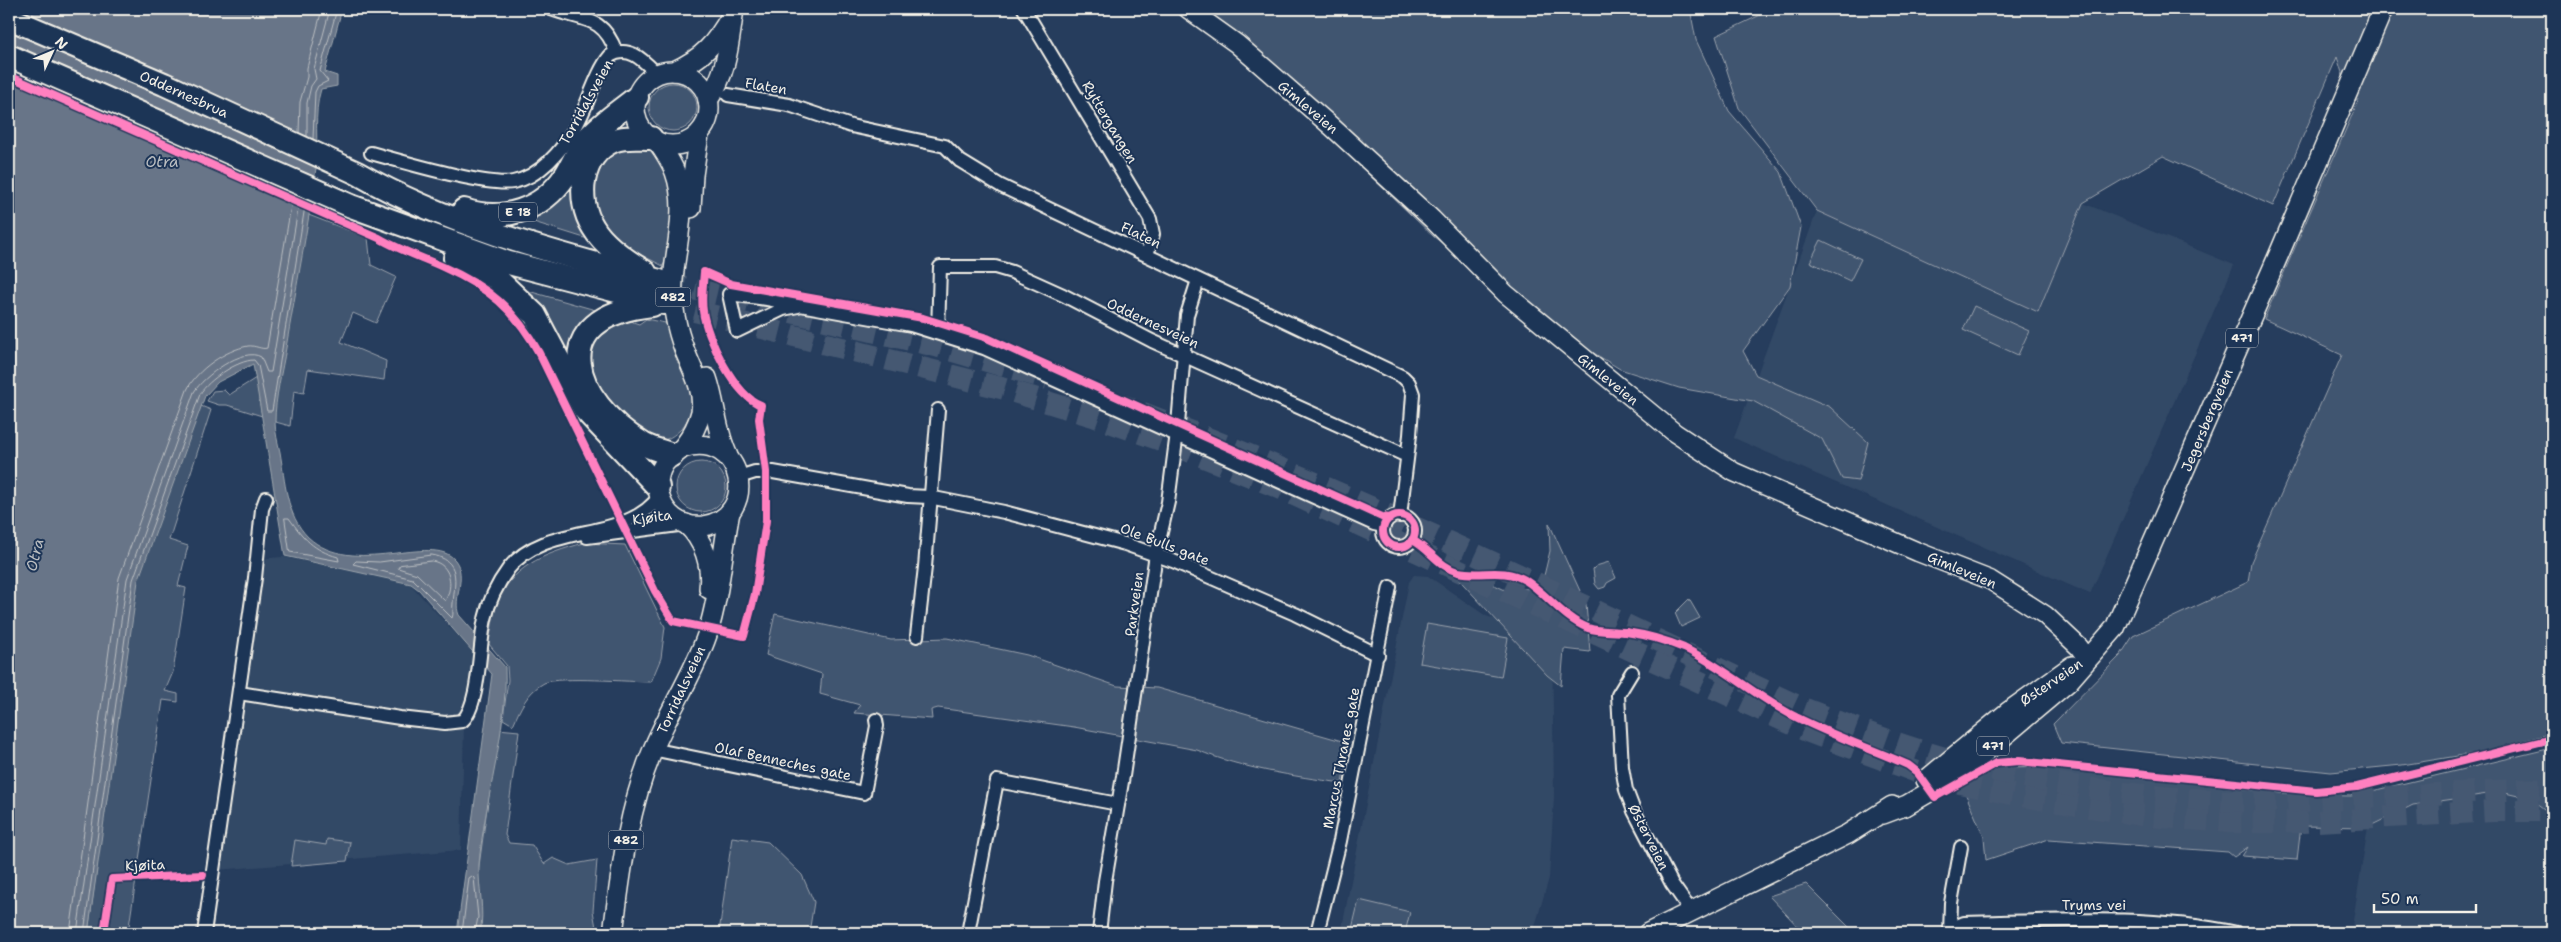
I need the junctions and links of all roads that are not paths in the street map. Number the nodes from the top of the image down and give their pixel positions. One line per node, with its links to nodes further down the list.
1 (551, 9): 7 (street)
2 (1024, 9): 18 (street, Ryttergangen)
3 (1188, 9): 42 (street, Gimleveien)
4 (2383, 9): 42 (main road, Jegersbergveien / 471)
5 (734, 10): 9 (main road, 482); 12 (main road, 482)
6 (9, 18): 16 (highway, Oddernesbrua / E 18)
7 (616, 52): 9 (street, Torridalsveien); 15 (street, Torridalsveien)
8 (9, 56): 17 (highway)
9 (665, 73): 11 (main road, 482); 12 (main road)
10 (728, 96): 18 (street, Flaten)
11 (637, 97): 14 (main road, 482); 16 (highway, E 18)
12 (708, 100): 13 (main road, 482)
13 (699, 134): 14 (main road); 27 (main road, 482)
14 (654, 140): 20 (highway); 26 (main road, 482)
15 (371, 153)
16 (357, 173): 20 (highway, E 18)
17 (351, 206): 20 (highway); 30 (highway)
18 (1147, 255): 19 (street, Flaten)
19 (1198, 280): 23 (street, Parkveien); 28 (street, Flaten)
20 (663, 293): 26 (highway)
21 (798, 306): 21 (street); 22 (street)
22 (938, 332): 23 (street, Oddernesveien); 25 (street)
23 (1185, 356): 25 (street, Parkveien); 28 (street, Oddernesveien)
24 (938, 410): 31 (street)
25 (1176, 435): 36 (street); 38 (street, Parkveien)
26 (678, 451): 27 (main road); 30 (main road, 482)
27 (728, 456): 29 (main road, 482)
28 (1408, 456): 34 (street, Flaten)
29 (739, 477): 31 (street, Ole Bulls gate); 33 (main road, 482)
30 (659, 491): 35 (main road, 482); 37 (street, Kjøita)
31 (930, 497): 38 (street, Ole Bulls gate); 40 (street)
32 (266, 498): 44 (street)
33 (730, 512): 35 (main road); 46 (main road, Torridalsveien / 482)
34 (1400, 516): 36 (street); 36 (street)
35 (686, 524): 37 (street, Kjøita); 46 (main road, Torridalsveien / 482)
36 (1384, 526)
37 (562, 538): 44 (street, Kjøita)
38 (1156, 554): 41 (street, Ole Bulls gate); 47 (street, Parkveien)
39 (1390, 587): 41 (street, Marcus Thranes gate)
40 (917, 636)
41 (1378, 656): 55 (street, Marcus Thranes gate)
42 (2087, 658): 49 (main road, Østerveien / 471)
43 (1632, 672): 49 (street, Østerveien)
44 (238, 692): 51 (street)
45 (876, 720): 46 (street, Olaf Benneches gate)
46 (652, 749): 52 (main road, Torridalsveien / 482)
47 (1118, 804): 53 (street); 54 (street, Parkveien)
48 (1961, 847): 50 (street)
49 (1691, 911): 56 (main road, Østerveien / 471)
50 (1950, 931): 57 (street, Tryms vei)
51 (204, 933)
52 (613, 933)
53 (968, 933)
54 (1099, 933)
55 (1317, 933)
56 (1648, 933)
57 (2237, 933)

